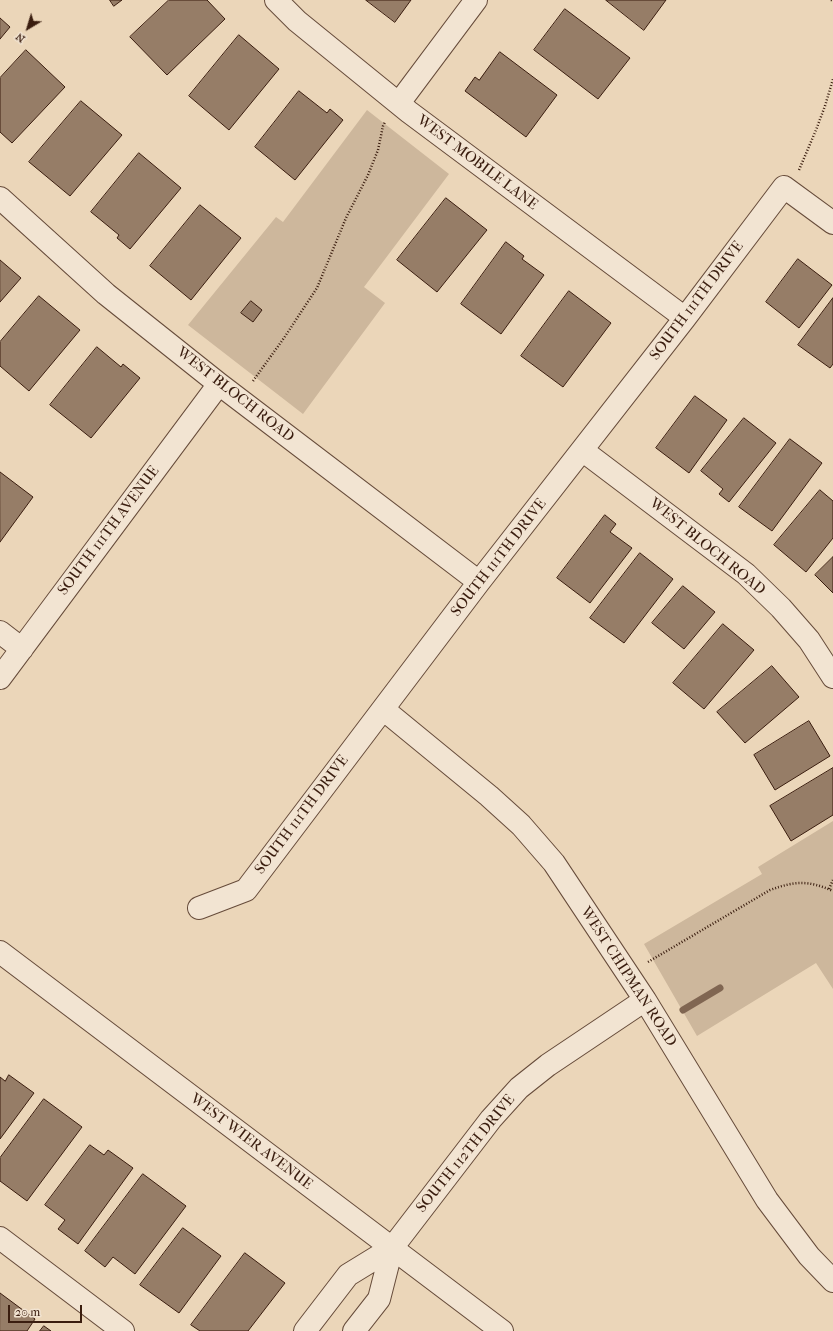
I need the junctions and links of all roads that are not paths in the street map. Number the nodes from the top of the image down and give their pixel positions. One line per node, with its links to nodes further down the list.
1 (276, 0): 3 (street, WEST MOBILE LANE)
2 (476, 0): 3 (street)
3 (393, 111): 6 (street, WEST MOBILE LANE)
4 (0, 198): 7 (street, WEST BLOCH ROAD)
5 (833, 223): 6 (street, SOUTH 111TH DRIVE)
6 (685, 318): 8 (street, SOUTH 111TH DRIVE)
7 (219, 384): 9 (street, WEST BLOCH ROAD); 11 (street, SOUTH 111TH AVENUE)
8 (582, 450): 9 (street, SOUTH 111TH DRIVE); 12 (street, WEST BLOCH ROAD)
9 (480, 582): 14 (street, SOUTH 111TH DRIVE)
10 (0, 632): 11 (street)
11 (22, 649): 13 (street, SOUTH 111TH AVENUE)
12 (833, 677)
13 (0, 678)
14 (383, 709): 15 (street, SOUTH 111TH DRIVE); 17 (street, WEST CHIPMAN ROAD)
15 (199, 908)
16 (0, 952): 19 (street, WEST WIER AVENUE)
17 (645, 1000): 19 (street, SOUTH 112TH DRIVE); 20 (street, WEST CHIPMAN ROAD)
18 (0, 1238): 21 (street)
19 (392, 1248): 22 (street, SOUTH 112TH DRIVE); 23 (street, SOUTH 112TH DRIVE); 24 (street, WEST WIER AVENUE)
20 (833, 1281)
21 (123, 1331)
22 (305, 1331)
23 (354, 1331)
24 (502, 1331)

